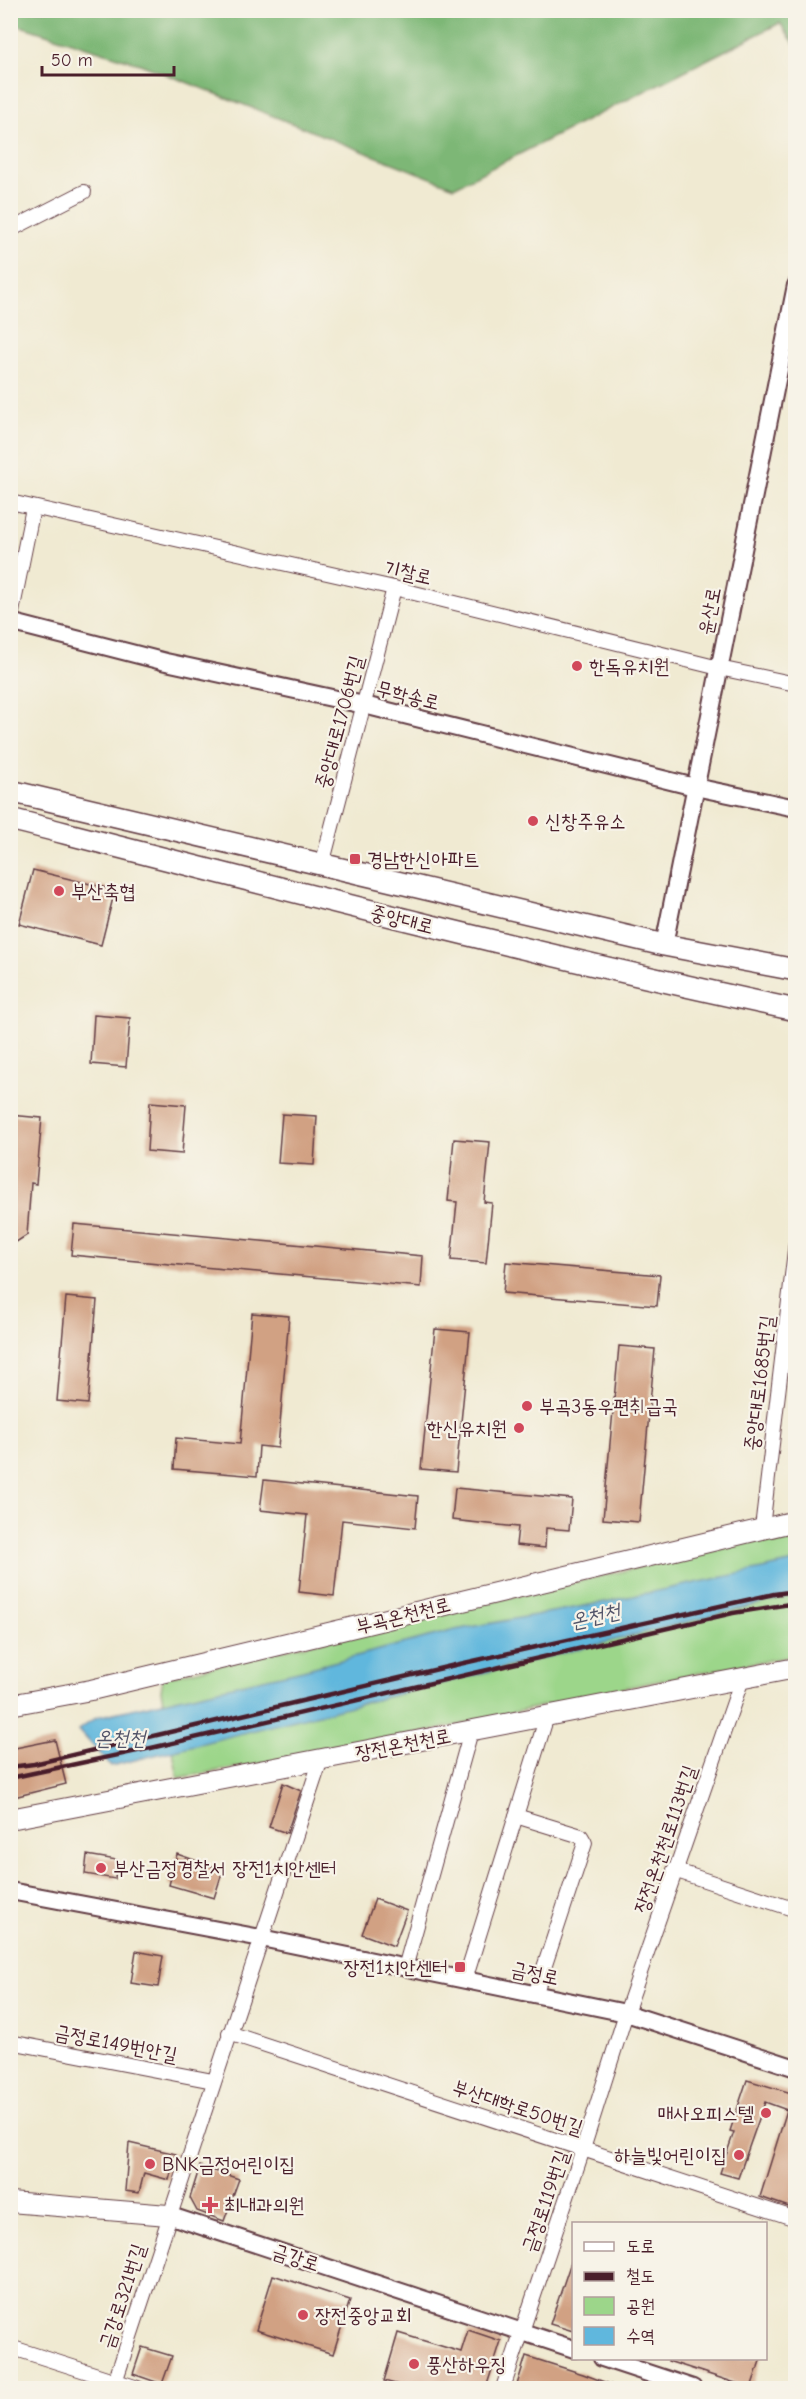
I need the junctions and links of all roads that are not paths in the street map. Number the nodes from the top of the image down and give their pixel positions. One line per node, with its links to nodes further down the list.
1 (84, 192): 2 (street)
2 (10, 230)
3 (795, 285): 8 (street, 윤산로)
4 (10, 502): 5 (street, 기찰로)
5 (33, 508): 6 (street, 기찰로); 7 (street)
6 (394, 588): 8 (street, 기찰로); 10 (street, 중앙대로1706번길)
7 (10, 622): 10 (street, 무학송로)
8 (719, 668): 9 (street, 기찰로); 11 (street, 윤산로)
9 (795, 684)
10 (364, 705): 11 (street, 무학송로); 15 (street, 중앙대로1706번길)
11 (695, 787): 13 (street, 무학송로); 16 (street, 윤산로)
12 (10, 791): 15 (main road, 중앙대로)
13 (795, 808)
14 (10, 819): 18 (main road, 중앙대로)
15 (322, 865): 16 (main road, 중앙대로)
16 (664, 945): 17 (main road, 중앙대로)
17 (795, 970)
18 (795, 1010)
19 (795, 1242): 21 (street, 중앙대로1685번길)
20 (795, 1521): 21 (main road, 부곡온천천로)
21 (762, 1528): 24 (main road, 부곡온천천로)
22 (795, 1668): 23 (main road, 장전온천천로)
23 (742, 1679): 25 (main road, 장전온천천로); 30 (street, 장전온천천로113번길)
24 (10, 1705)
25 (547, 1716): 26 (main road, 장전온천천로); 28 (street)
26 (471, 1731): 27 (main road, 장전온천천로); 34 (street)
27 (321, 1759): 29 (main road, 장전온천천로); 33 (street)
28 (516, 1816): 35 (street); 36 (street)
29 (10, 1819)
30 (674, 1870): 32 (street); 37 (street, 장전온천천로113번길)
31 (10, 1891): 33 (street, 금정로)
32 (795, 1910)
33 (261, 1938): 34 (street, 금정로); 38 (street)
34 (405, 1968): 35 (street, 금정로)
35 (465, 1980): 36 (street, 금정로)
36 (535, 1995): 37 (street, 금정로)
37 (626, 2013): 40 (street, 금정로); 42 (street, 금정로119번길)
38 (229, 2033): 41 (street); 42 (street, 부산대학로50번길)
39 (10, 2042): 41 (street, 금정로149번안길)
40 (795, 2068)
41 (213, 2081): 44 (street)
42 (583, 2149): 45 (street, 부산대학로50번길); 46 (street, 금정로119번길)
43 (10, 2202): 44 (main road, 금강로)
44 (168, 2215): 46 (street, 금강로); 50 (street, 금강로321번길)
45 (795, 2219)
46 (522, 2332): 48 (street, 금강로); 52 (street, 금정로119번길)
47 (10, 2347): 50 (street)
48 (572, 2349)
49 (608, 2360): 53 (street)
50 (114, 2385): 51 (street)
51 (138, 2388)
52 (503, 2388)
53 (693, 2388)

